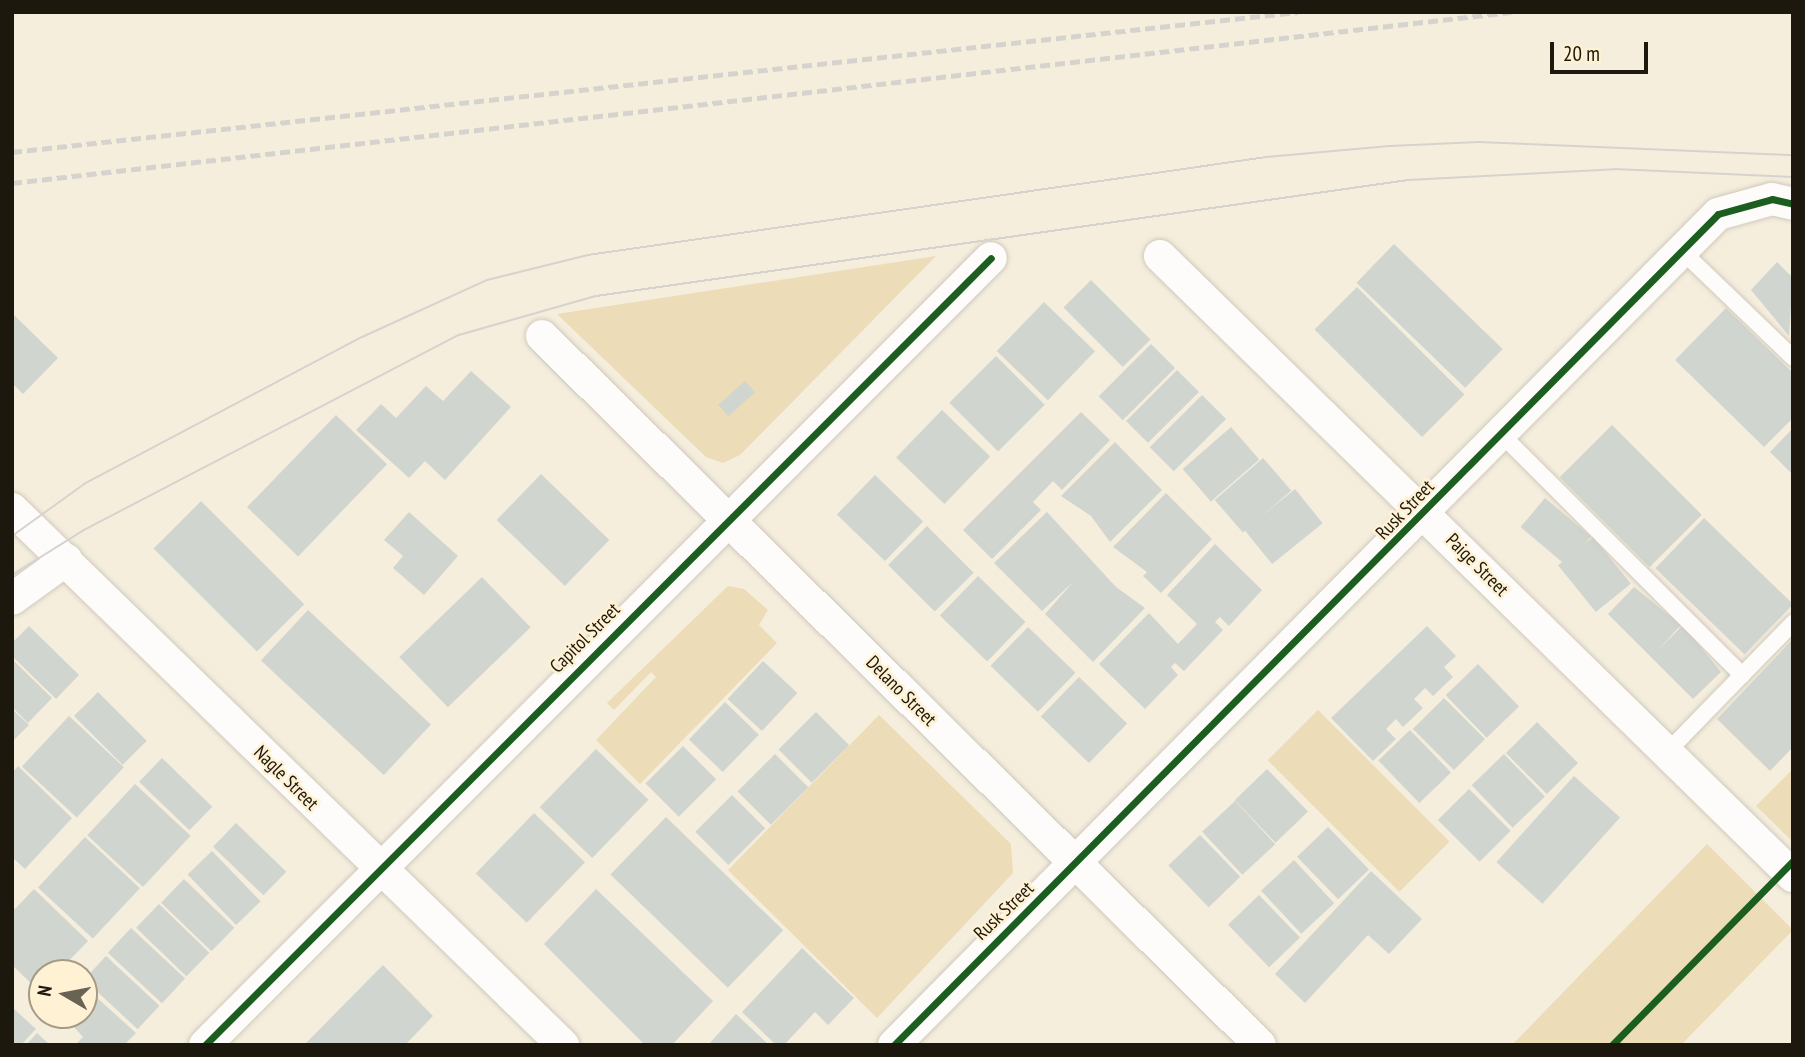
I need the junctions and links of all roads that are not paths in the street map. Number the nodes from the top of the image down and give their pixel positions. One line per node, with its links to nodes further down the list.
1 (1782, 201): 2 (street, Rusk Street)
2 (1682, 251): 6 (lane); 7 (street, Rusk Street)
3 (1160, 256): 9 (street, Paige Street)
4 (991, 258): 10 (street, Capitol Street)
5 (542, 336): 10 (street, Delano Street)
6 (1793, 358)
7 (1501, 434): 9 (street, Rusk Street); 14 (lane)
8 (12, 509): 11 (street, Nagle Street)
9 (1425, 513): 15 (street, Paige Street); 16 (street, Rusk Street)
10 (728, 519): 16 (street, Delano Street); 17 (street, Capitol Street)
11 (66, 560): 12 (street); 17 (street, Nagle Street)
12 (12, 599)
13 (1793, 623): 14 (lane)
14 (1742, 675): 15 (lane)
15 (1668, 752): 18 (street, Paige Street)
16 (1076, 863): 21 (street, Rusk Street); 22 (street, Delano Street)
17 (376, 867): 19 (street, Capitol Street); 20 (street, Nagle Street)
18 (1793, 876)
19 (205, 1045)
20 (563, 1045)
21 (894, 1045)
22 (1260, 1045)

